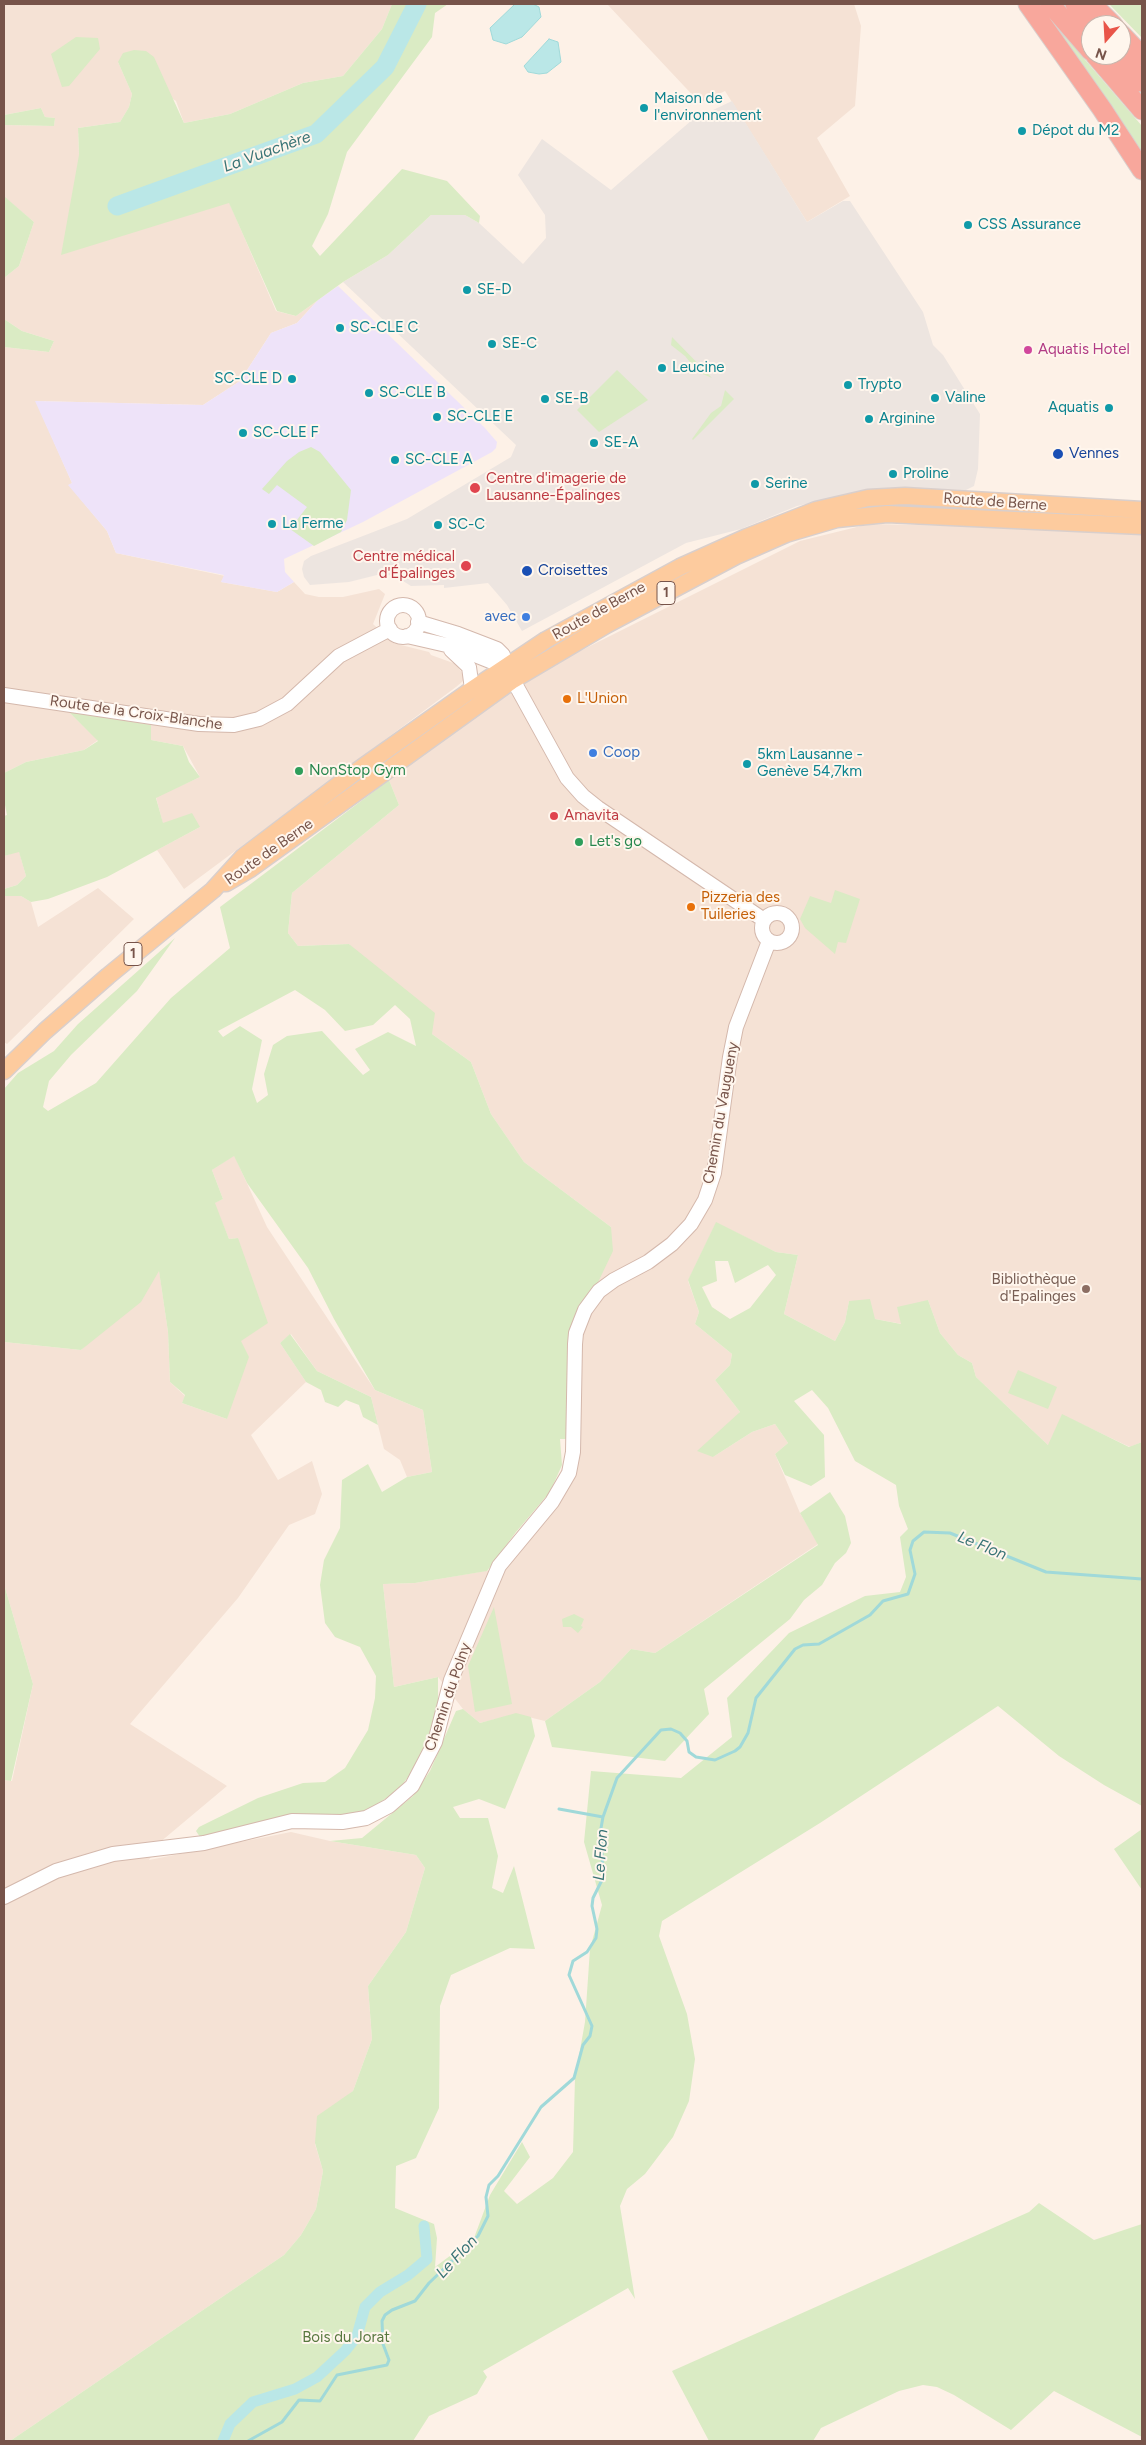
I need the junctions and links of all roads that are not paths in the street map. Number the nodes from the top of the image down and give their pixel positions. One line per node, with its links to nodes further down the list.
1 (1028, 4): 14 (highway)
2 (1050, 4): 7 (highway)
3 (1075, 4): 5 (highway)
4 (1092, 4): 6 (highway)
5 (1084, 15)
6 (1102, 15)
7 (1081, 40)
8 (1131, 44): 9 (highway)
9 (1142, 56)
10 (1104, 65): 13 (highway)
11 (1128, 65): 12 (highway)
12 (1142, 82)
13 (1142, 110)
14 (1142, 170)
15 (1142, 510): 21 (main road, Route de Berne / 1)
16 (1142, 526): 21 (main road, Route de Berne / 1)
17 (418, 622): 18 (street); 19 (street); 21 (street)
18 (390, 629): 19 (street); 23 (street, Route de la Croix-Blanche)
19 (407, 636): 20 (street)
20 (443, 644): 21 (street); 22 (street)
21 (509, 673): 22 (main road, Route de Berne / 1); 24 (main road, Route de Berne / 1); 25 (street)
22 (472, 689): 24 (main road, Route de Berne / 1)
23 (4, 695)
24 (213, 890): 27 (main road, Route de Berne / 1)
25 (764, 920): 26 (street); 26 (street)
26 (769, 941): 28 (street, Chemin du Vaugueny)
27 (4, 1071)
28 (570, 1473): 29 (street, Chemin du Polny)
29 (4, 1897)

